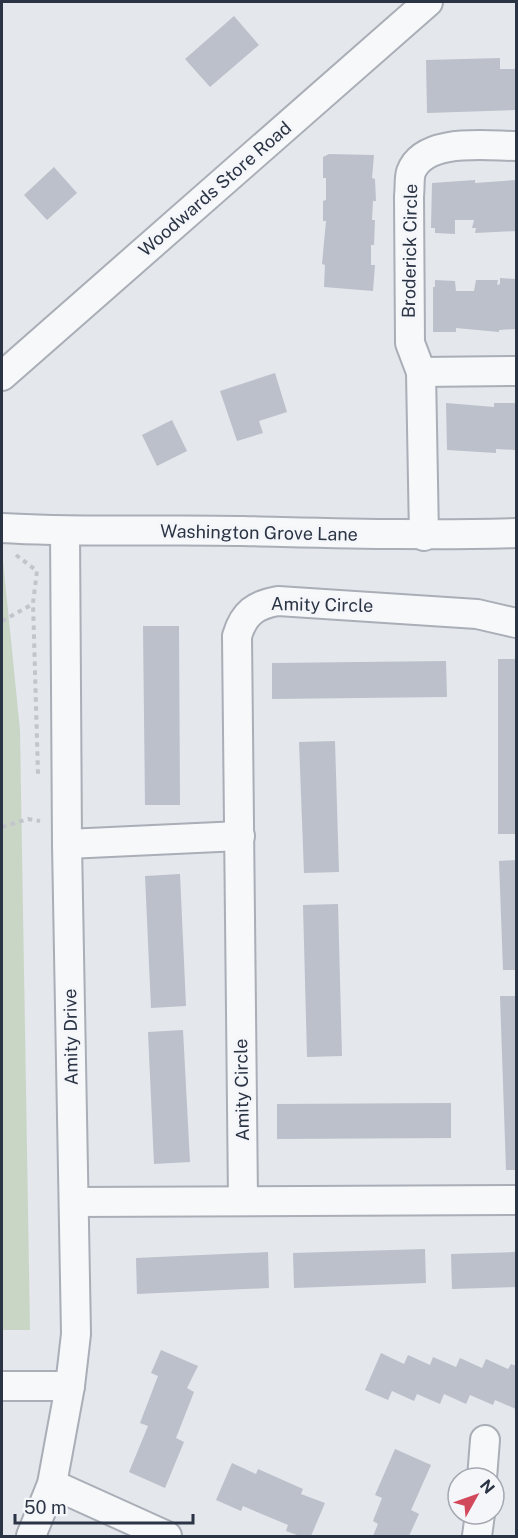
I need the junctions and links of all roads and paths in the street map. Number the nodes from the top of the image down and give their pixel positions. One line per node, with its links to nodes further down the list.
1 (428, 2): 5 (street, Woodwards Store Road)
2 (516, 146): 4 (street, Broderick Circle)
3 (516, 371): 4 (street)
4 (421, 372): 8 (street, Broderick Circle)
5 (2, 376)
6 (65, 532): 8 (street, Washington Grove Lane); 9 (street, Washington Grove Lane); 17 (street, Amity Drive)
7 (516, 533): 8 (street, Washington Grove Lane)
8 (424, 536)
9 (7, 540): 10 (path)
10 (33, 603): 11 (path); 13 (path)
11 (2, 621)
12 (516, 623): 16 (street, Amity Circle)
13 (38, 778)
14 (40, 811): 15 (path)
15 (2, 827)
16 (240, 836): 17 (street); 18 (street, Amity Circle)
17 (67, 844): 20 (street, Amity Drive)
18 (243, 1200): 19 (street); 20 (street)
19 (516, 1200)
20 (75, 1202): 22 (street, Amity Drive)
21 (2, 1386): 22 (street)
22 (70, 1386): 25 (street, Amity Drive)
23 (485, 1440): 24 (street)
24 (483, 1466)
25 (52, 1484): 26 (street, Amity Drive); 27 (street)
26 (31, 1536)
27 (167, 1536)

